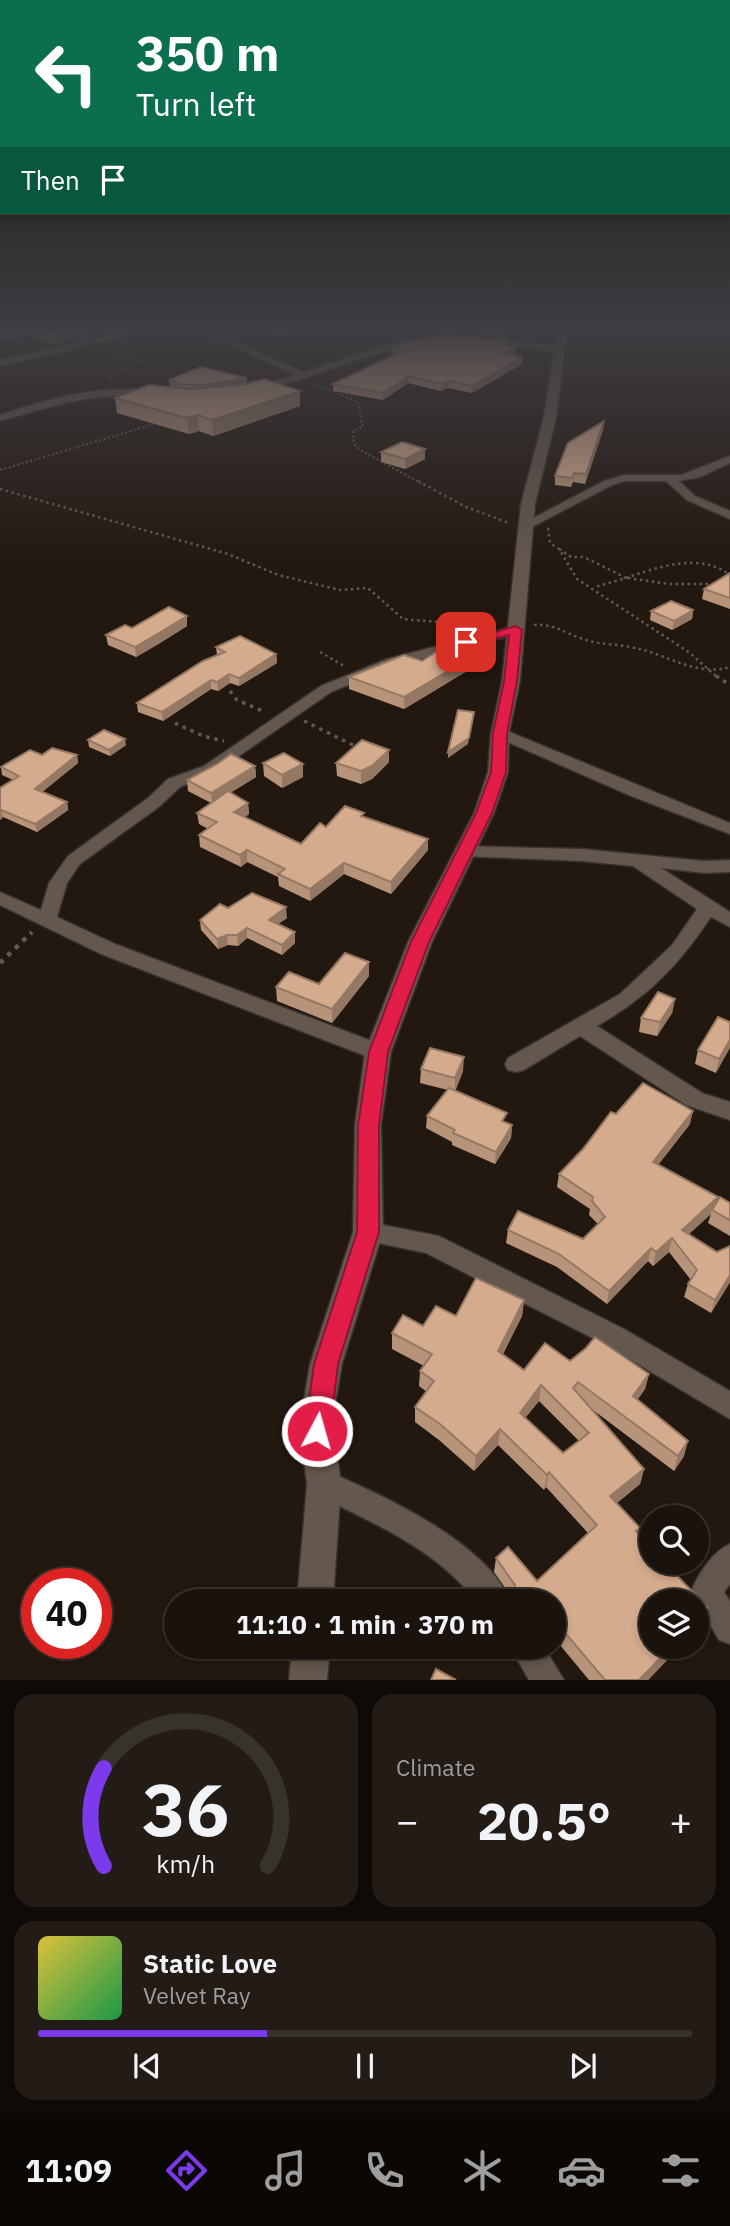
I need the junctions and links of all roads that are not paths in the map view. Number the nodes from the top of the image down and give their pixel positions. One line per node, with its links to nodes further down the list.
1 (25, 409): 3 (street)
2 (551, 409): 7 (street)
3 (0, 418)
4 (730, 459): 5 (street)
5 (670, 479): 6 (street); 7 (street)
6 (730, 515)
7 (531, 524): 8 (street)
8 (516, 630): 9 (street); 16 (street)
9 (500, 733): 10 (street); 11 (street)
10 (730, 829)
11 (463, 852): 12 (street); 19 (street)
12 (635, 860): 13 (street); 15 (street)
13 (730, 866)
14 (0, 898): 16 (street)
15 (708, 908): 17 (street); 18 (street)
16 (47, 919): 19 (street)
17 (730, 921)
18 (579, 1025): 20 (street); 21 (street)
19 (378, 1052): 22 (street)
20 (516, 1064)
21 (730, 1111)
22 (368, 1232): 23 (street); 24 (street)
23 (730, 1406)
24 (324, 1484): 26 (street); 27 (street)
25 (730, 1559): 28 (street)
26 (316, 1589)
27 (487, 1589)
28 (730, 1629)
29 (310, 1659): 31 (street)
30 (534, 1659): 32 (street)
31 (308, 1680)
32 (548, 1680)

